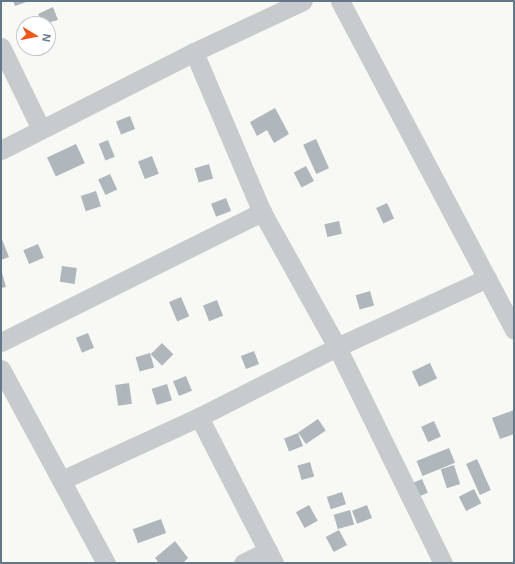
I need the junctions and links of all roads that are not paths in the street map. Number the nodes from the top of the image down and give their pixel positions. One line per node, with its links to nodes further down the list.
1 (303, 1): 4 (street)
2 (340, 1): 8 (street)
3 (1, 47): 5 (street)
4 (194, 52): 5 (street); 7 (street)
5 (41, 129): 6 (street)
6 (1, 150)
7 (262, 212): 10 (street); 11 (street)
8 (487, 278): 9 (street); 11 (street)
9 (514, 330)
10 (1, 342)
11 (337, 347): 13 (street); 18 (street)
12 (1, 369): 14 (street)
13 (199, 417): 14 (street); 15 (street)
14 (62, 480): 16 (street)
15 (271, 557): 17 (street)
16 (106, 563)
17 (243, 563)
18 (443, 563)

